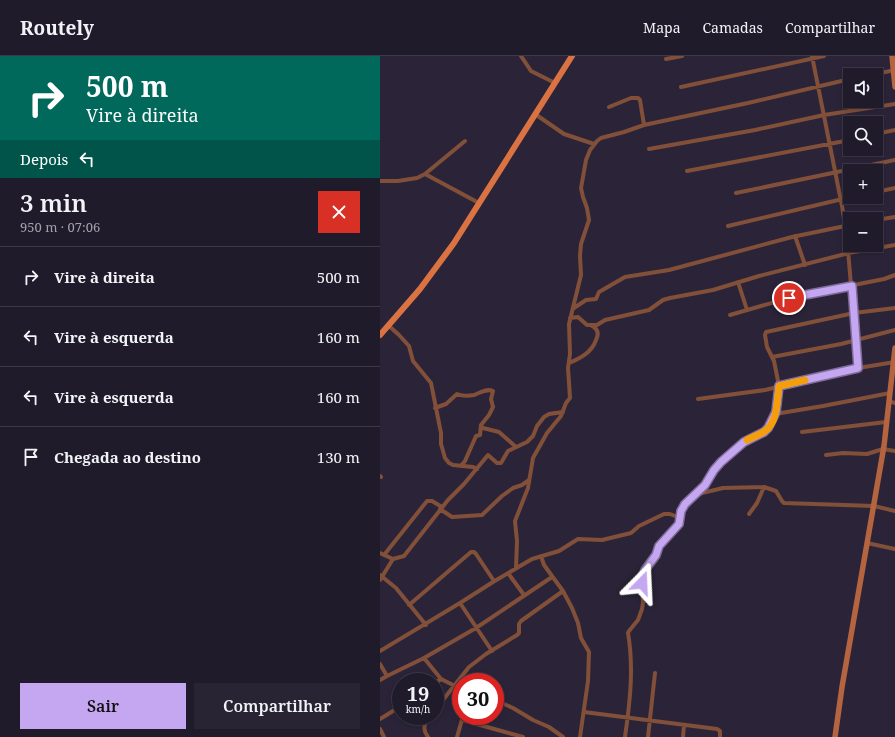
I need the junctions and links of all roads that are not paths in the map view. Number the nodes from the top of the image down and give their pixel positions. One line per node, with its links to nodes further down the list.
1 (521, 56): 11 (street)
2 (572, 56): 11 (main road)
3 (682, 56): 7 (street)
4 (824, 56): 6 (street)
5 (892, 56): 8 (main road)
6 (812, 57): 12 (street); 13 (street)
7 (666, 59)
8 (894, 70): 9 (street); 14 (main road)
9 (883, 72)
10 (843, 81): 12 (street)
11 (555, 83): 17 (main road)
12 (818, 86): 18 (street); 19 (street)
13 (681, 87)
14 (895, 87)
15 (895, 104): 18 (street)
16 (609, 107): 19 (street)
17 (535, 114): 24 (street); 36 (main road)
18 (824, 115): 25 (street); 26 (street)
19 (644, 125): 24 (street)
20 (895, 130): 21 (street)
21 (883, 133)
22 (465, 141): 30 (street)
23 (843, 141): 25 (street)
24 (594, 144): 49 (street)
25 (830, 144): 28 (street); 29 (street)
26 (649, 149)
27 (895, 160): 29 (street)
28 (687, 171)
29 (835, 172): 34 (street); 35 (street)
30 (425, 174): 31 (street); 36 (street)
31 (380, 181)
32 (895, 188): 33 (street)
33 (883, 191)
34 (736, 193)
35 (841, 199): 37 (street); 40 (street)
36 (479, 203): 55 (main road)
37 (844, 212)
38 (895, 217): 39 (street)
39 (883, 219)
40 (728, 226)
41 (843, 227): 42 (street)
42 (795, 236): 45 (street); 49 (street)
43 (895, 245): 44 (street)
44 (849, 253): 45 (street); 48 (street)
45 (805, 265): 47 (street)
46 (895, 274): 48 (street)
47 (738, 282): 51 (street); 56 (street)
48 (852, 286): 51 (street); 52 (street)
49 (573, 308): 54 (street)
50 (895, 308): 52 (street)
51 (747, 310): 53 (street)
52 (854, 313): 59 (street); 61 (street)
53 (730, 315)
54 (570, 318): 56 (street); 63 (street)
55 (388, 326): 58 (main road); 69 (street)
56 (592, 326): 63 (street)
57 (895, 330): 59 (street)
58 (380, 334)
59 (856, 340): 61 (street); 64 (street)
60 (895, 348): 62 (main road)
61 (772, 357): 65 (street)
62 (894, 362): 64 (street); 66 (main road)
63 (569, 363): 70 (street)
64 (858, 368): 65 (street)
65 (779, 386): 67 (street); 71 (street)
66 (890, 393): 68 (main road); 71 (street)
67 (698, 399)
68 (892, 402): 72 (main road)
69 (435, 408): 73 (street); 79 (street)
70 (563, 412): 75 (street); 81 (street)
71 (775, 414): 83 (street)
72 (886, 422): 74 (street); 76 (main road)
73 (481, 429): 75 (street); 79 (street)
74 (802, 432)
75 (516, 447): 80 (street)
76 (883, 449): 77 (street); 78 (street); 84 (main road)
77 (895, 451)
78 (826, 454)
79 (461, 466): 80 (street)
80 (476, 469): 85 (street)
81 (529, 480): 85 (street); 94 (street)
82 (764, 487): 83 (street); 84 (street); 87 (street)
83 (695, 496): 88 (street)
84 (874, 506): 86 (street); 89 (main road)
85 (441, 508): 91 (street); 93 (street)
86 (895, 511)
87 (749, 514)
88 (680, 518): 92 (street); 119 (street)
89 (867, 543): 90 (street); 137 (main road)
90 (895, 549)
91 (382, 554): 93 (street)
92 (541, 556): 94 (street); 97 (street)
93 (393, 559): 96 (street)
94 (516, 568): 95 (street)
95 (508, 573): 98 (street); 100 (street)
96 (381, 577): 102 (street)
97 (552, 577): 99 (street); 100 (street)
98 (494, 581): 101 (street); 102 (street)
99 (563, 591): 105 (street); 118 (street)
100 (524, 595): 104 (street)
101 (460, 603): 103 (street); 104 (street)
102 (409, 605): 103 (street)
103 (426, 625): 106 (street)
104 (476, 628): 105 (street); 107 (street)
105 (492, 651): 110 (street)
106 (380, 652)
107 (424, 658): 109 (street); 112 (street)
108 (380, 664): 112 (street)
109 (436, 673)
110 (464, 673)
111 (655, 674): 121 (street)
112 (387, 676): 113 (street)
113 (380, 680)
114 (452, 689): 115 (street)
115 (444, 700)
116 (504, 704): 131 (street)
117 (392, 711): 120 (street)
118 (584, 712): 119 (street); 132 (street)
119 (628, 717): 121 (street); 133 (street)
120 (380, 718)
121 (650, 720): 125 (street); 134 (street)
122 (425, 725): 128 (street)
123 (461, 725): 129 (street)
124 (485, 725): 130 (street)
125 (684, 725): 135 (street); 136 (street)
126 (380, 729): 127 (street)
127 (384, 737)
128 (428, 737)
129 (457, 737)
130 (523, 737)
131 (563, 737)
132 (580, 737)
133 (625, 737)
134 (648, 737)
135 (683, 737)
136 (720, 737)
137 (835, 737)

